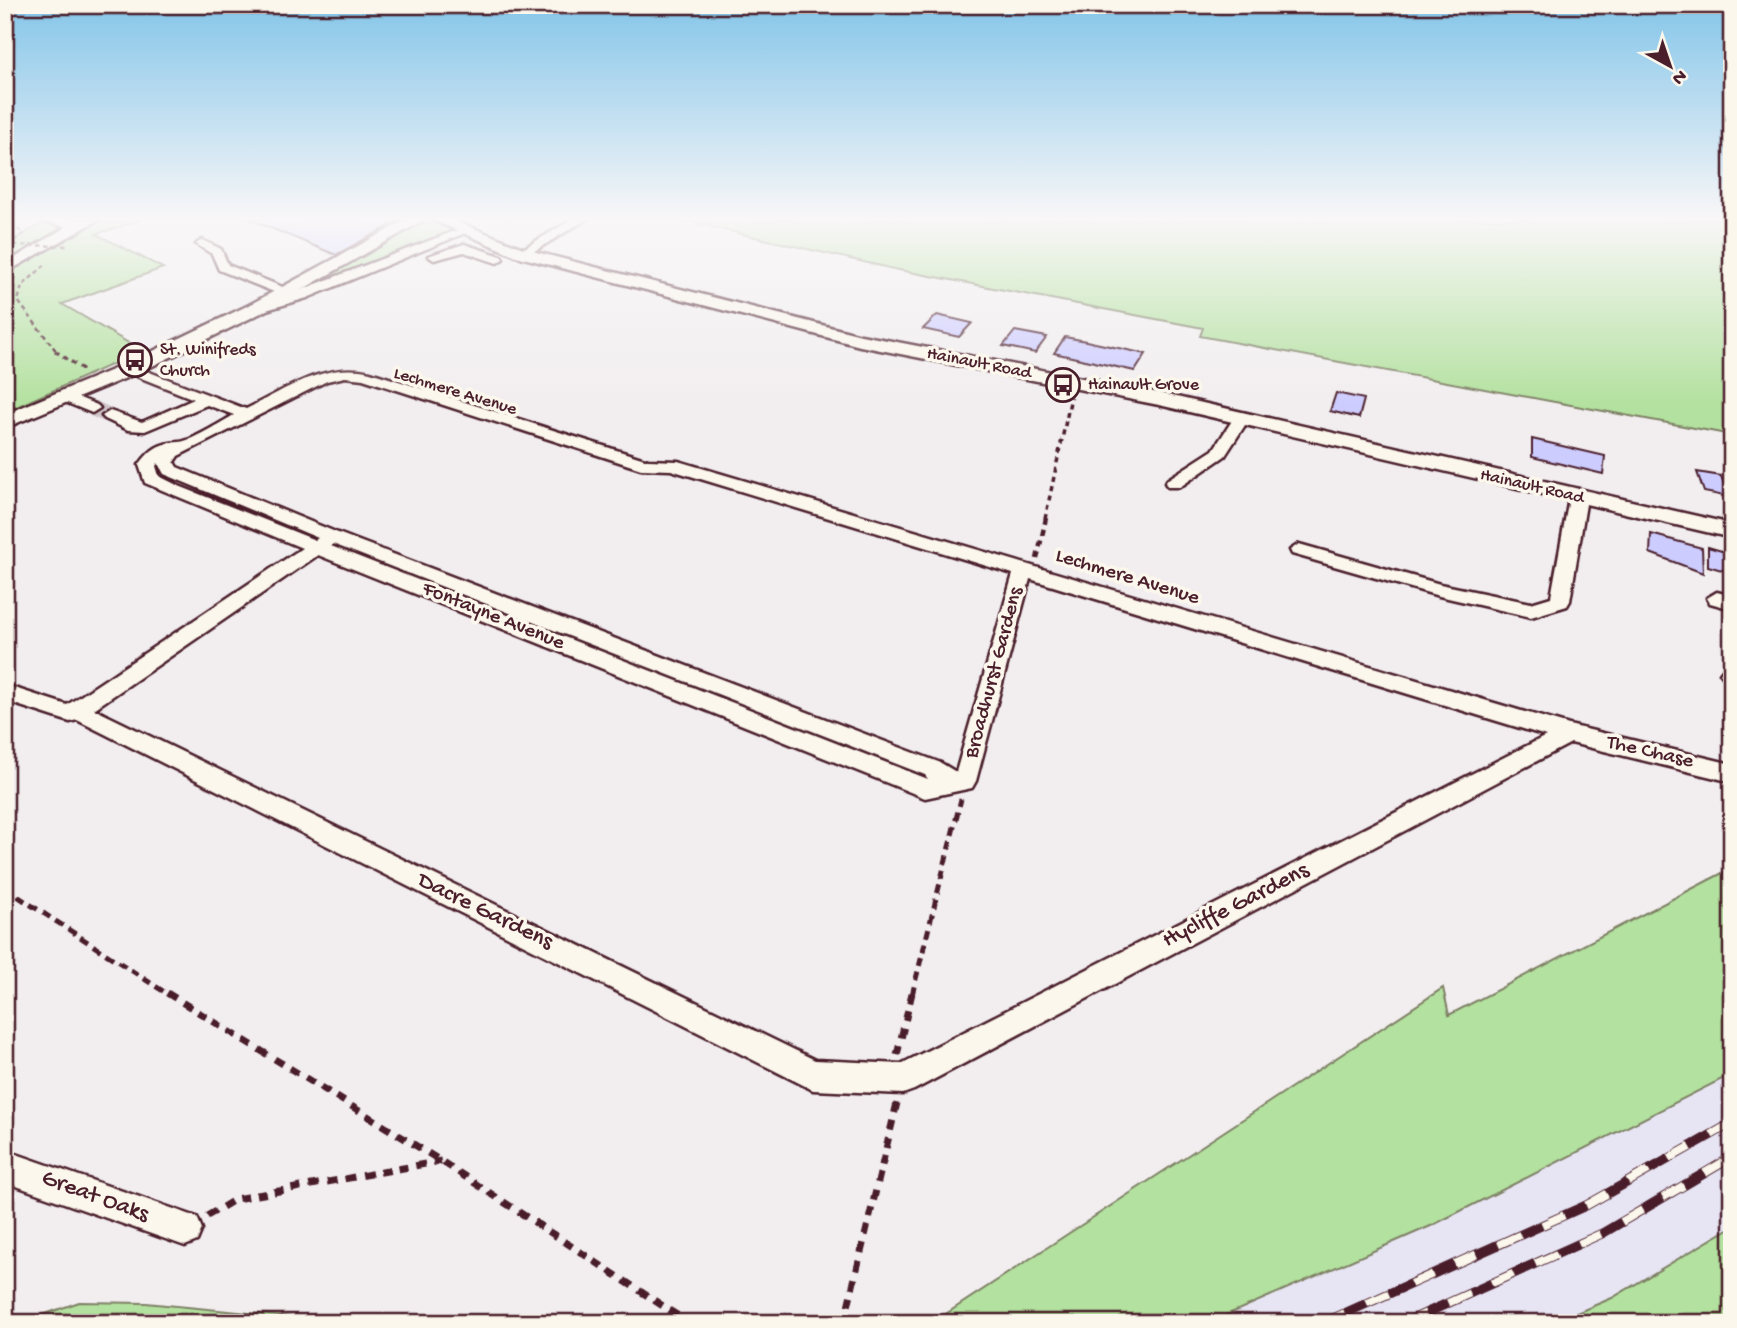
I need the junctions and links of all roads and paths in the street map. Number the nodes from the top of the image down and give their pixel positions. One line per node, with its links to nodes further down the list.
1 (256, 281): 6 (street)
2 (307, 281): 6 (main road)
3 (337, 281): 7 (street)
4 (631, 281): 10 (main road, Hainault Road)
5 (22, 286): 9 (path)
6 (285, 293): 7 (main road)
7 (255, 309): 8 (main road)
8 (131, 369): 11 (main road); 12 (street)
9 (86, 371)
10 (1076, 382): 16 (main road, Hainault Road); 25 (path)
11 (65, 397): 13 (street); 17 (main road)
12 (207, 399): 14 (street); 15 (street)
13 (92, 408)
14 (243, 413): 18 (street, Fontayne Avenue); 20 (street, Fontayne Avenue); 25 (street, Lechmere Avenue)
15 (110, 416)
16 (1241, 419): 19 (street); 21 (main road, Hainault Road)
17 (5, 422)
18 (192, 480): 20 (street); 23 (street, Fontayne Avenue)
19 (1174, 483)
20 (173, 490): 23 (street, Fontayne Avenue)
21 (1578, 498): 22 (main road, Hainault Road); 24 (street)
22 (1732, 531)
23 (325, 542): 27 (street); 30 (street, Fontayne Avenue)
24 (1299, 550)
25 (1029, 572): 28 (street, Lechmere Avenue); 30 (street, Broadhurst Gardens)
26 (5, 693): 27 (street, Dacre Gardens)
27 (73, 712): 32 (street, Dacre Gardens)
28 (1569, 734): 29 (street, The Chase); 32 (street, Hycliffe Gardens)
29 (1732, 773)
30 (943, 780): 32 (path)
31 (5, 888): 33 (path)
32 (897, 1077): 37 (path)
33 (441, 1161): 35 (path); 36 (path)
34 (5, 1166): 35 (street, Great Oaks)
35 (185, 1229)
36 (689, 1323)
37 (844, 1323)

